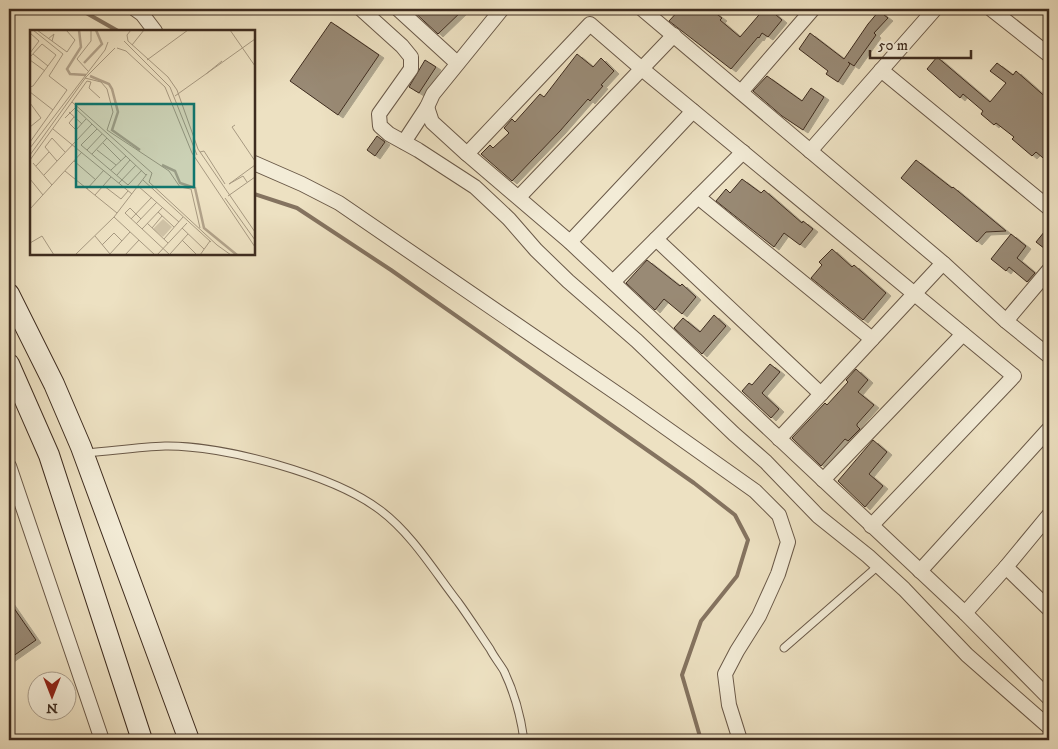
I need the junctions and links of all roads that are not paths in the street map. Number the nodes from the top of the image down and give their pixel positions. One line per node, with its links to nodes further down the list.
1 (135, 9): 9 (street)
2 (361, 9): 18 (street)
3 (398, 9): 12 (street)
4 (502, 9): 12 (street)
5 (642, 9): 10 (street)
6 (935, 9): 14 (street)
7 (991, 9): 11 (street)
8 (811, 10): 15 (street)
9 (154, 30)
10 (674, 35): 13 (street); 15 (street)
11 (1049, 55)
12 (457, 62): 16 (street)
13 (642, 69): 17 (street); 21 (street); 23 (street)
14 (881, 70): 19 (street); 25 (street)
15 (741, 92): 19 (street)
16 (427, 107): 18 (street); 21 (street)
17 (693, 111): 20 (street); 27 (street)
18 (404, 142): 46 (street)
19 (810, 151): 28 (street)
20 (743, 152): 24 (street); 31 (street)
21 (467, 154): 23 (street)
22 (255, 163): 58 (street)
23 (519, 197): 27 (street)
24 (698, 197): 26 (street); 35 (street)
25 (1049, 208)
26 (656, 239): 30 (street); 38 (street)
27 (570, 242): 30 (street)
28 (943, 263): 31 (street); 33 (street)
29 (1049, 270): 33 (street)
30 (613, 282): 40 (street)
31 (914, 293): 34 (street); 35 (street)
32 (9, 294): 41 (main road)
33 (1006, 321): 36 (street)
34 (963, 334): 43 (street); 45 (street)
35 (872, 339): 38 (street)
36 (1049, 356)
37 (9, 364): 55 (main road)
38 (821, 394): 40 (street)
39 (1049, 428): 48 (street)
40 (779, 439): 43 (street)
41 (84, 454): 56 (main road); 57 (lane)
42 (9, 466): 54 (street)
43 (823, 480): 45 (street)
44 (1049, 515): 47 (street)
45 (872, 526): 48 (street)
46 (878, 566): 51 (lane); 53 (street)
47 (1006, 567): 49 (street); 50 (street)
48 (920, 571): 50 (street)
49 (1049, 608)
50 (965, 613): 52 (street)
51 (784, 648)
52 (1049, 698)
53 (1049, 727)
54 (102, 740)
55 (142, 740)
56 (189, 740)
57 (524, 740)
58 (740, 740)

